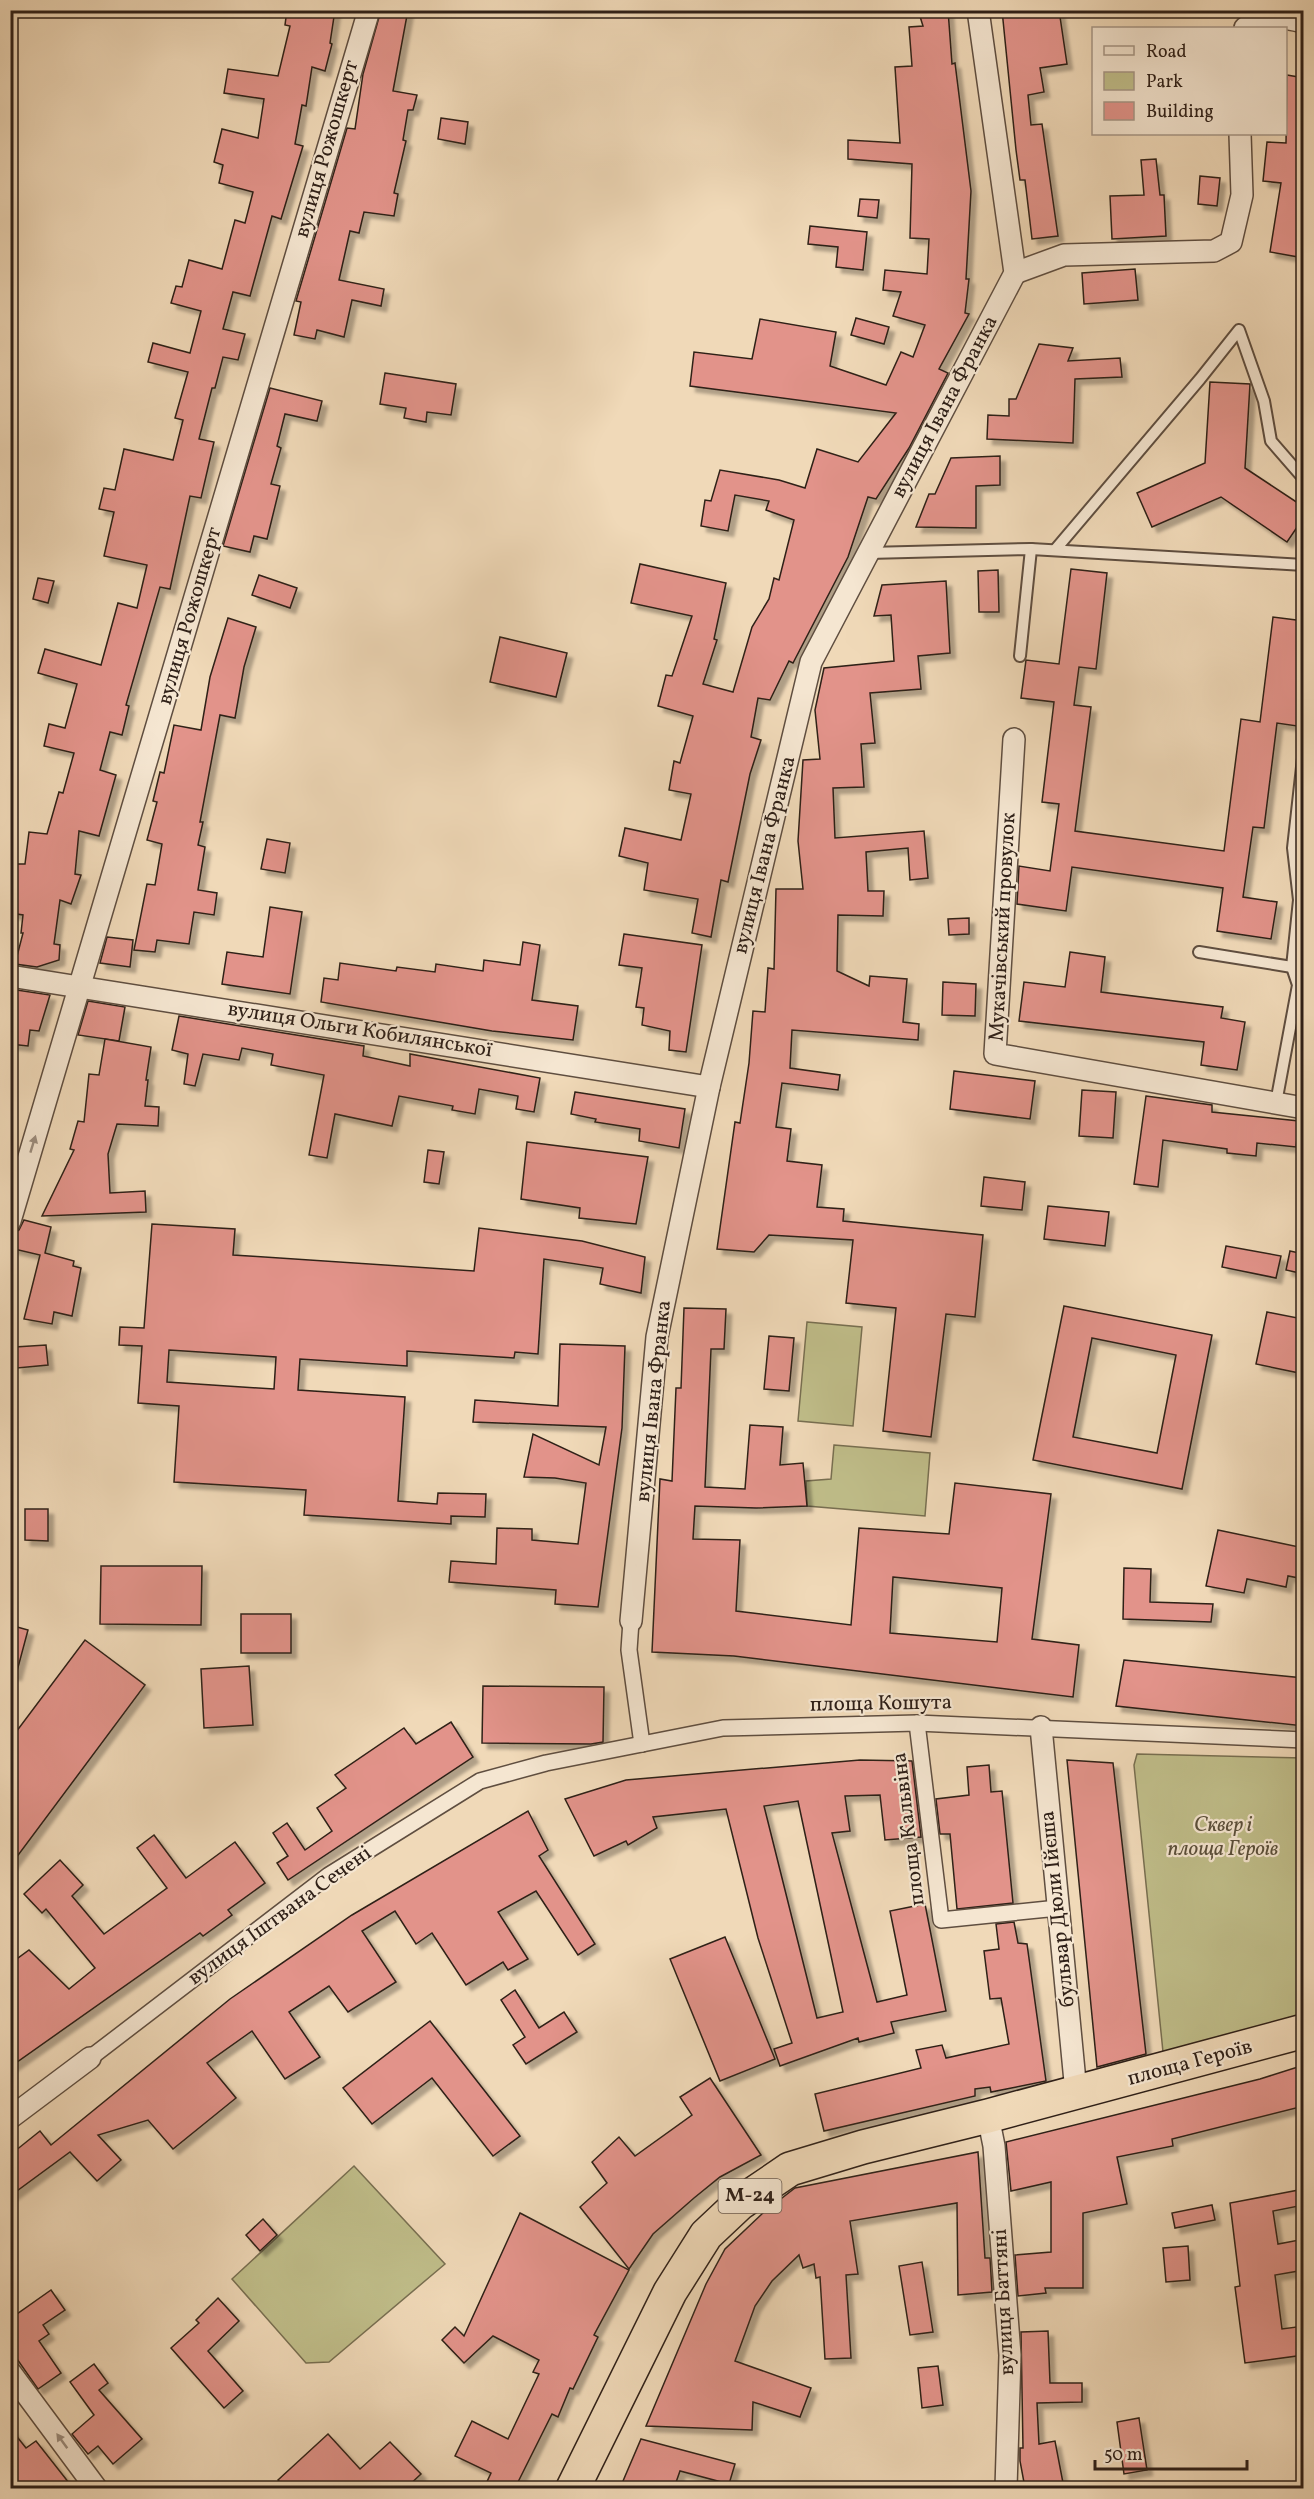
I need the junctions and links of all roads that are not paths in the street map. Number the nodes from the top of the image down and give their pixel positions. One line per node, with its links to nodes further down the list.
1 (369, 10): 18 (street, вулиця Рожошкерт)
2 (978, 10): 6 (street)
3 (1304, 22): 4 (street)
4 (1247, 27)
5 (1240, 135): 6 (street)
6 (1015, 273): 10 (street, вулиця Івана Франка)
7 (1304, 478): 9 (lane)
8 (1031, 549): 9 (lane); 10 (lane); 12 (lane)
9 (1055, 550): 11 (lane)
10 (868, 553): 19 (street, вулиця Івана Франка)
11 (1304, 565)
12 (1020, 656)
13 (1014, 739): 20 (street, Мукачівський провулок)
14 (1304, 748): 16 (lane)
15 (1199, 952): 16 (lane)
16 (1292, 967): 20 (lane)
17 (10, 976): 18 (street, вулиця Ольги Кобилянської)
18 (81, 985): 19 (street, вулиця Ольги Кобилянської); 22 (street, вулиця Рожошкерт, one-way to 18)
19 (709, 1087): 23 (street, вулиця Івана Франка)
20 (1276, 1103): 21 (street, Мукачівський провулок)
21 (1304, 1108)
22 (10, 1221)
23 (631, 1621): 27 (street, вулиця Івана Франка)
24 (917, 1723): 25 (street, площа Кошута); 27 (street, площа Кошута); 28 (street, площа Кальвіна)
25 (1041, 1726): 26 (street, площа Кошута); 28 (street, бульвар Дюли Ійєша)
26 (1304, 1740)
27 (642, 1744): 30 (street, вулиця Іштвана Сечені)
28 (1058, 1908): 31 (street, бульвар Дюли Ійєша)
29 (1304, 2031): 31 (highway, площа Героїв / М-24)
30 (90, 2058): 33 (street, вулиця Іштвана Сечені)
31 (1076, 2092): 32 (highway, М-24)
32 (988, 2116): 36 (highway, М-24); 37 (street, вулиця Баттяні)
33 (10, 2118)
34 (10, 2372): 35 (street, one-way to 34)
35 (96, 2488)
36 (573, 2488)
37 (1006, 2488)

